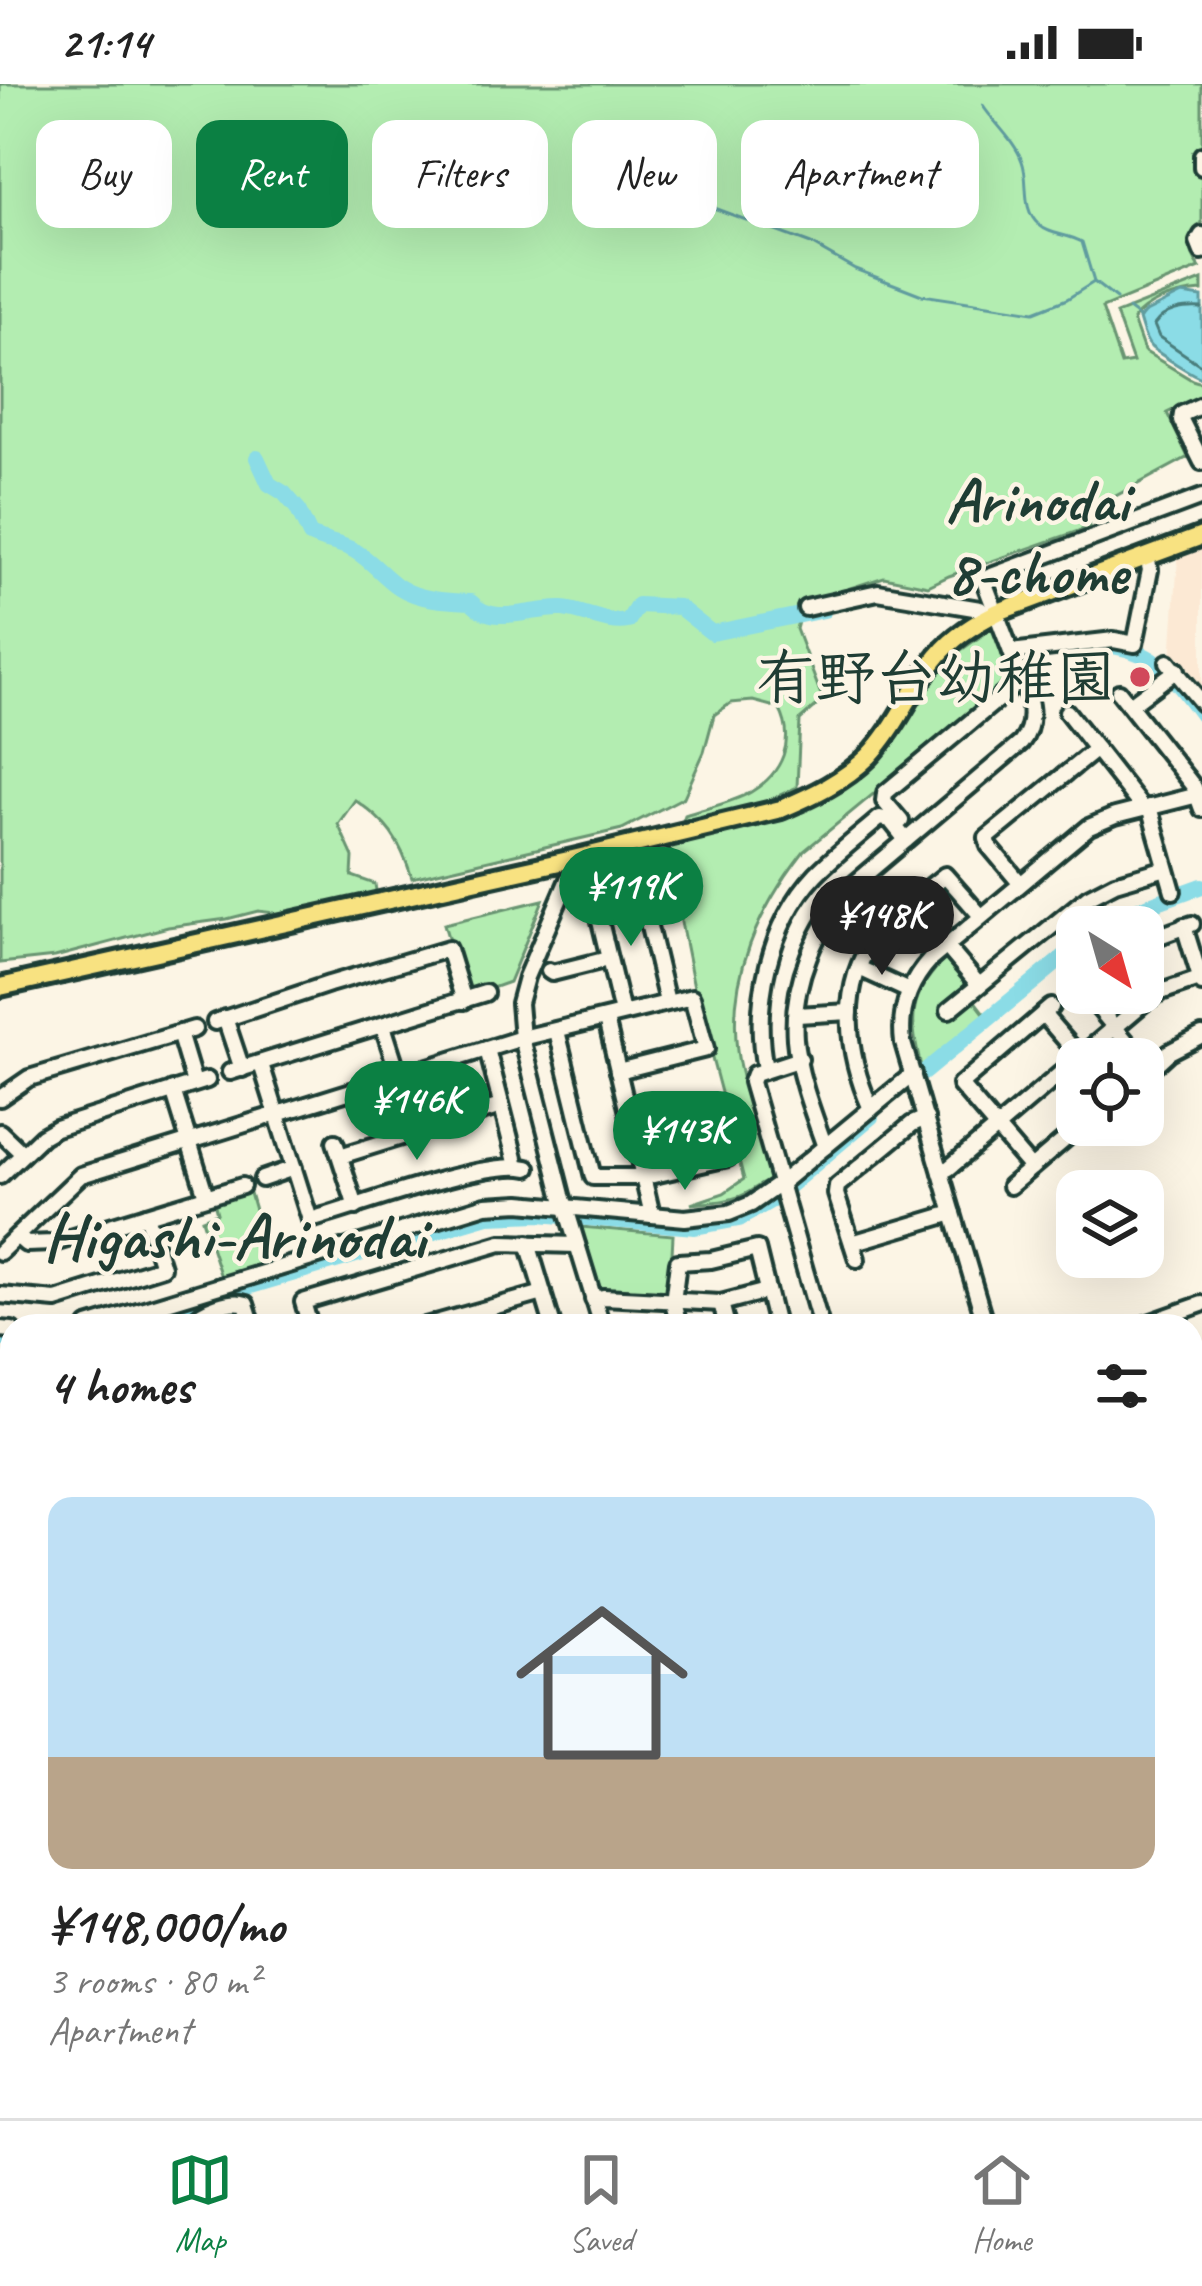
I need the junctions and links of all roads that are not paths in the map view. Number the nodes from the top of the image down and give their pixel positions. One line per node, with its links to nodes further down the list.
1 (1202, 155): 2 (street)
2 (1202, 167)
3 (1202, 235): 4 (street)
4 (1202, 252)
5 (1202, 405): 6 (street)
6 (1202, 458)
7 (1202, 496): 11 (street)
8 (1202, 536): 9 (main road)
9 (1148, 556): 11 (main road); 12 (street)
10 (806, 608): 11 (street)
11 (993, 615): 12 (street); 23 (main road)
12 (1011, 652): 13 (street)
13 (1021, 680): 21 (street); 21 (street)
14 (1119, 692): 16 (street)
15 (1202, 703): 16 (street)
16 (1130, 705): 19 (street)
17 (1067, 712): 18 (street)
18 (1096, 749): 20 (street); 26 (street)
19 (1201, 799): 20 (street)
20 (1146, 808): 25 (street); 26 (street)
21 (909, 838): 45 (street); 59 (street)
22 (664, 857): 24 (street)
23 (573, 859): 36 (main road); 51 (street)
24 (635, 868): 31 (street); 40 (street)
25 (1166, 868): 27 (street); 35 (street)
26 (1020, 884): 28 (street)
27 (1173, 891)
28 (981, 916): 30 (street); 32 (street)
29 (1164, 934): 34 (street)
30 (946, 946): 35 (street); 37 (street)
31 (608, 959): 33 (street); 43 (street)
32 (859, 968): 37 (street); 42 (street)
33 (548, 971)
34 (1201, 980): 48 (street)
35 (979, 985): 41 (street)
36 (0, 987)
37 (909, 991): 61 (street)
38 (485, 993): 39 (street)
39 (464, 1001): 47 (street); 58 (street)
40 (667, 1002): 43 (street); 60 (street)
41 (949, 1010)
42 (850, 1012): 45 (street); 67 (street)
43 (622, 1013): 46 (street)
44 (1104, 1014): 48 (street)
45 (796, 1015): 57 (street)
46 (606, 1019): 49 (street); 60 (street)
47 (383, 1026): 58 (street); 62 (street)
48 (1115, 1027): 53 (street); 54 (street)
49 (557, 1031): 51 (street); 81 (street)
50 (1202, 1035): 56 (street)
51 (522, 1038): 55 (street); 87 (street)
52 (1067, 1038): 71 (street)
53 (1103, 1038)
54 (1123, 1038)
55 (487, 1049): 62 (street); 66 (street)
56 (1164, 1055)
57 (800, 1058): 59 (street); 75 (street)
58 (261, 1064): 68 (street)
59 (765, 1069): 83 (street)
60 (618, 1070): 70 (street)
61 (913, 1074): 67 (street); 69 (street)
62 (399, 1076): 68 (street)
63 (1056, 1079): 71 (street)
64 (173, 1090): 65 (street); 73 (street); 76 (street)
65 (0, 1098)
66 (501, 1106): 88 (street); 88 (street)
67 (871, 1108): 75 (street)
68 (278, 1114): 73 (street); 77 (street)
69 (926, 1118): 79 (street); 94 (street)
70 (632, 1126): 81 (street); 81 (street)
71 (996, 1128): 78 (street); 79 (street)
72 (0, 1132): 76 (street)
73 (189, 1142): 86 (street); 92 (street)
74 (1057, 1146): 78 (street)
75 (825, 1147): 83 (street)
76 (23, 1154): 80 (street)
77 (294, 1168): 82 (street); 88 (street)
78 (1031, 1168): 85 (street)
79 (941, 1172): 89 (street)
80 (0, 1176)
81 (645, 1177): 91 (street)
82 (262, 1179)
83 (781, 1184): 91 (street); 114 (street)
84 (242, 1186): 86 (street)
85 (1010, 1186)
86 (206, 1196): 90 (street)
87 (566, 1206): 91 (street); 95 (street); 104 (street)
88 (356, 1207)
89 (953, 1214): 94 (street); 115 (street)
90 (146, 1215): 92 (street); 100 (street)
91 (652, 1215)
92 (16, 1236): 96 (street)
93 (528, 1243): 95 (street); 99 (street); 107 (street)
94 (852, 1243): 97 (street)
95 (577, 1245): 101 (street)
96 (0, 1252)
97 (857, 1259)
98 (767, 1292): 102 (street); 103 (street); 113 (street)
99 (543, 1293): 108 (street); 109 (street)
100 (0, 1294)
101 (593, 1299): 102 (street); 110 (street)
102 (674, 1302): 103 (street); 111 (street)
103 (721, 1303): 112 (street)
104 (127, 1314)
105 (198, 1314): 106 (street)
106 (249, 1314)
107 (306, 1314)
108 (464, 1314)
109 (549, 1314)
110 (598, 1314)
111 (676, 1314)
112 (724, 1314)
113 (773, 1314)
114 (818, 1314)
115 (982, 1314)

